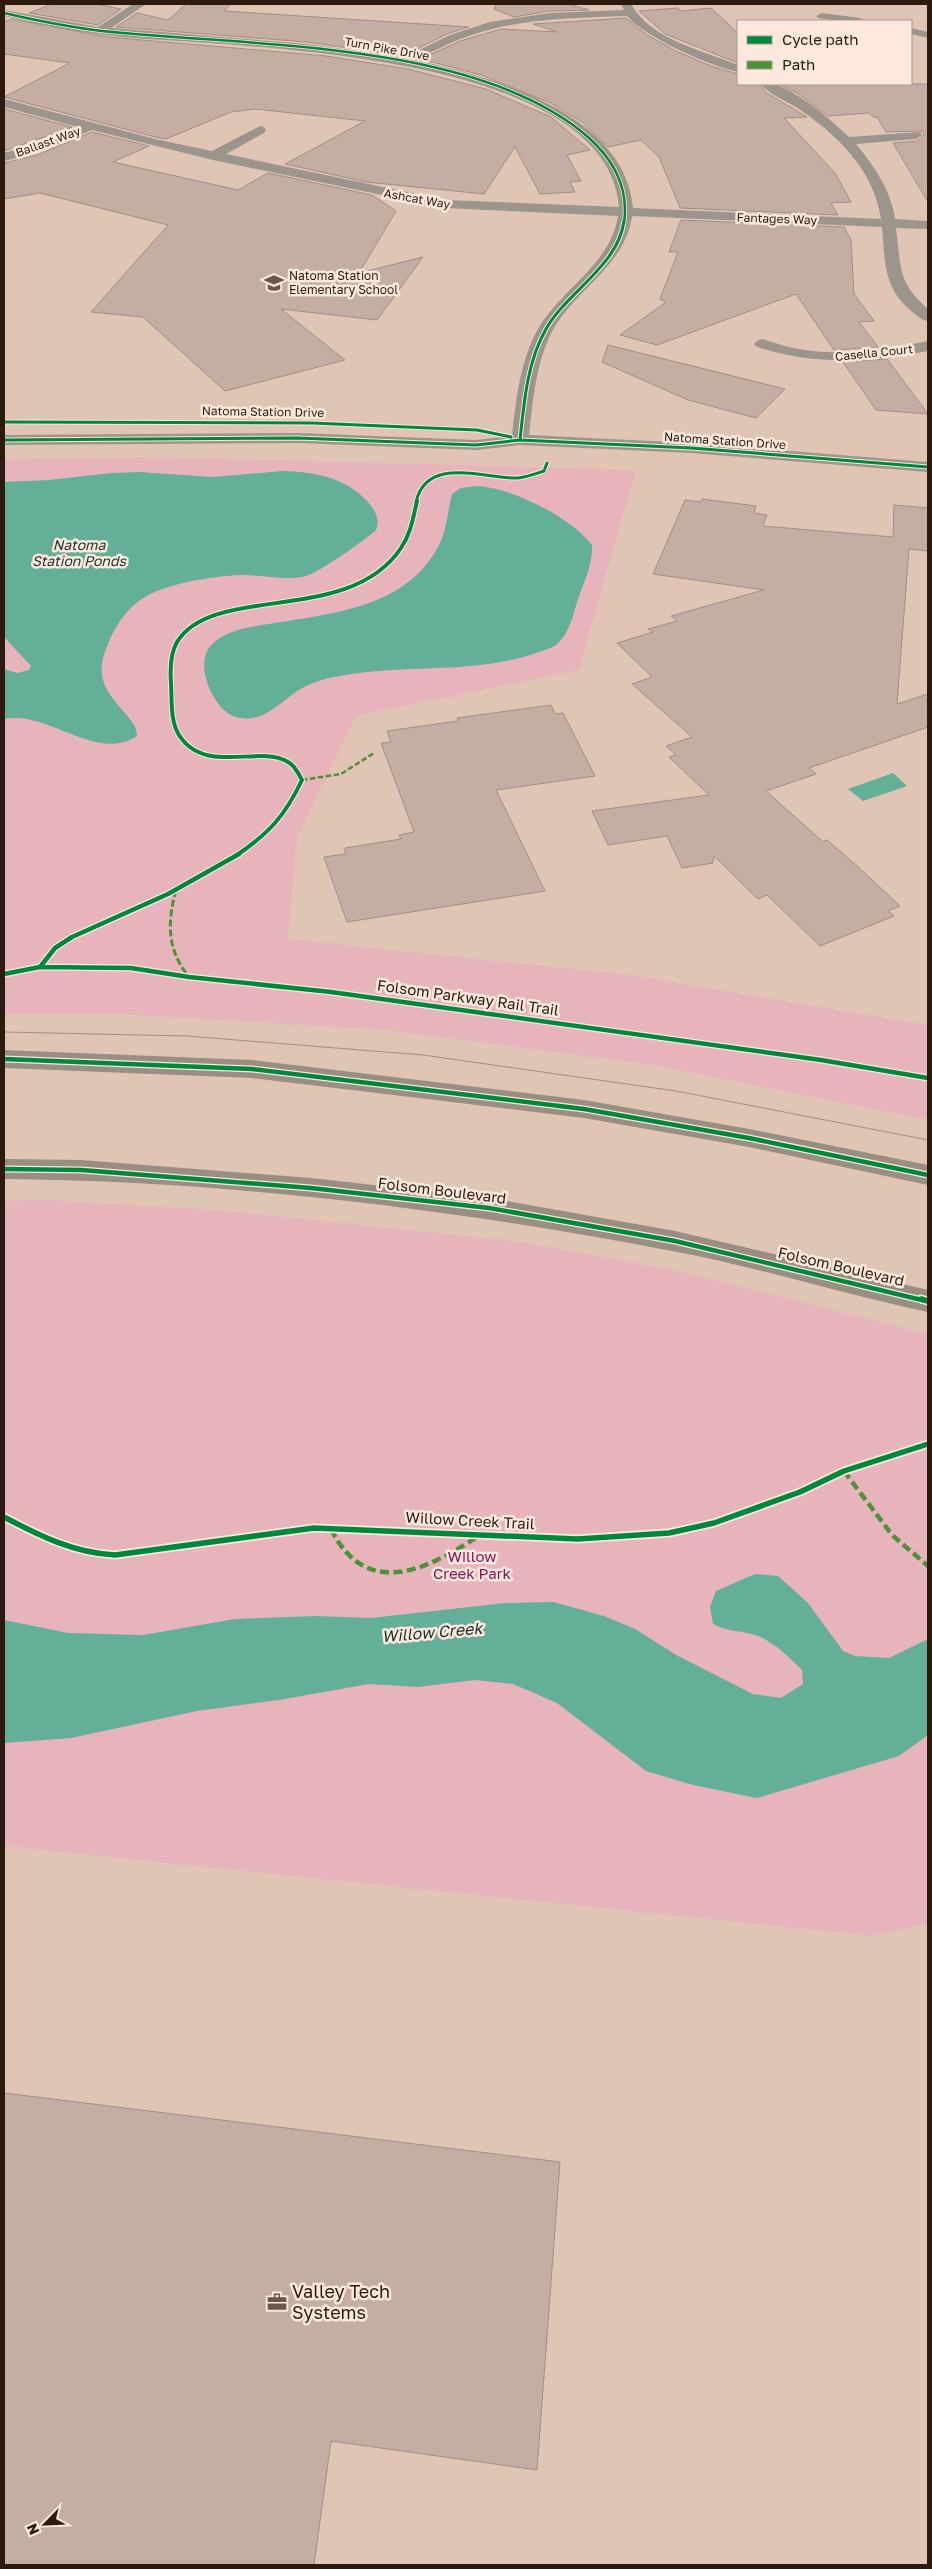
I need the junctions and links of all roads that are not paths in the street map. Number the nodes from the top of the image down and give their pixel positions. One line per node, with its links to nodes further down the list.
1 (140, 4): 7 (street)
2 (832, 4): 5 (street)
3 (628, 8): 11 (street); 12 (street)
4 (4, 13): 7 (street, Turn Pike Drive)
5 (819, 19): 6 (street)
6 (840, 20)
7 (100, 31): 12 (street, Turn Pike Drive)
8 (912, 31): 9 (street)
9 (928, 35)
10 (730, 53): 11 (street)
11 (712, 58): 13 (street)
12 (405, 61): 22 (street, Turn Pike Drive)
13 (737, 69)
14 (769, 85): 19 (street)
15 (4, 103): 16 (street, Ashcat Way)
16 (91, 126): 20 (street, Ashcat Way); 21 (street, Ballast Way)
17 (260, 130): 20 (street)
18 (916, 135): 19 (street)
19 (845, 141): 23 (street)
20 (213, 156): 22 (street, Ashcat Way)
21 (4, 157)
22 (625, 213): 23 (street, Fantages Way); 30 (street, Turn Pike Drive)
23 (888, 224): 24 (street, Fantages Way); 25 (street)
24 (928, 225)
25 (928, 317)
26 (762, 344): 27 (street, Casella Court)
27 (928, 346)
28 (4, 422): 30 (street, Natoma Station Drive)
29 (4, 440): 30 (street, Natoma Station Drive)
30 (520, 440): 31 (street, Natoma Station Drive)
31 (928, 467)
32 (4, 1059): 34 (main road)
33 (4, 1170): 35 (main road, Folsom Boulevard)
34 (928, 1175)
35 (928, 1301)

